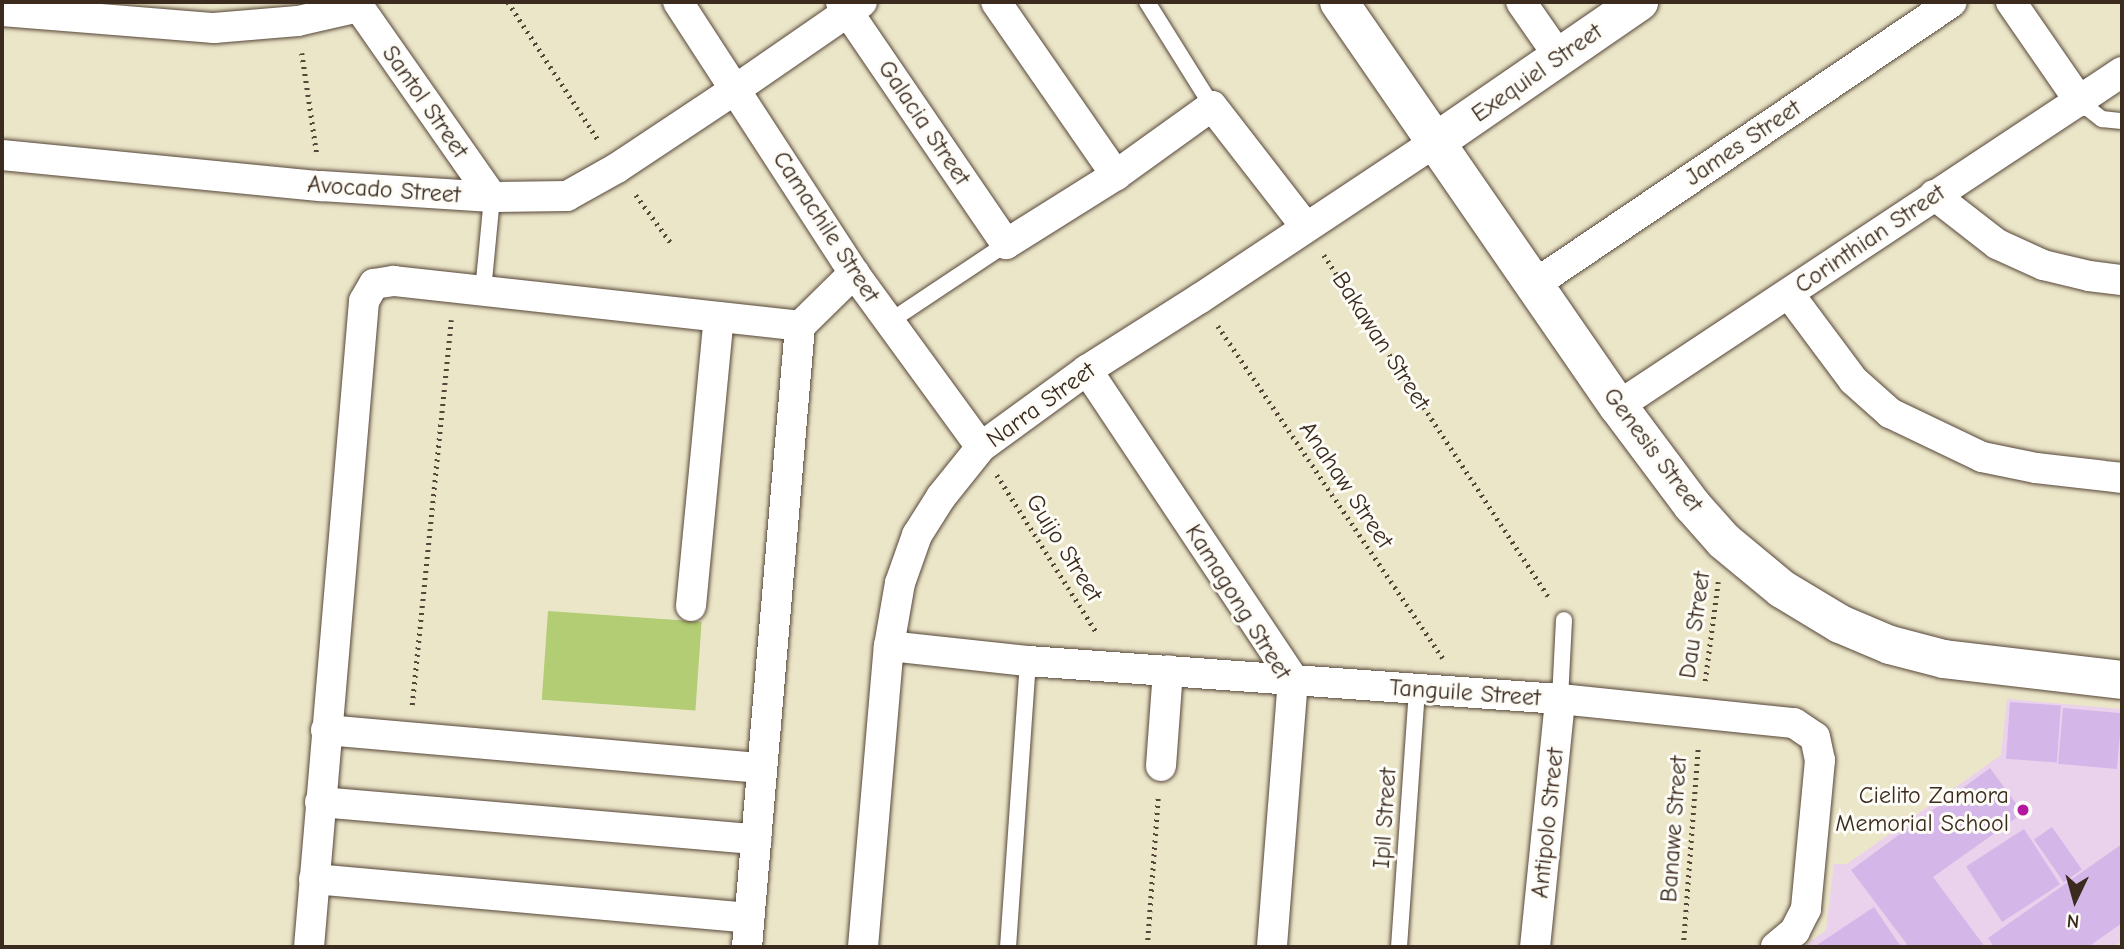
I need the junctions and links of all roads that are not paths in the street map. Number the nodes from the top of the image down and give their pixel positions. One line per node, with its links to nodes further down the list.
1 (678, 2): 13 (street, Camachile Street)
2 (996, 2): 19 (street)
3 (1147, 2): 15 (lane)
4 (1339, 2): 17 (street, Genesis Street)
5 (1521, 2): 11 (street)
6 (1639, 2): 11 (street, Exequiel Street)
7 (1952, 2): 26 (street, James Street)
8 (2011, 2): 14 (street)
9 (850, 5): 13 (street, Avocado Street); 23 (street, Galacia Street)
10 (2, 12): 21 (street, Santol Street)
11 (1560, 58): 17 (street, Exequiel Street)
12 (2122, 72): 14 (street, Corinthian Street)
13 (736, 89): 21 (street, Avocado Street); 24 (street, Camachile Street)
14 (2080, 102): 16 (lane); 20 (street, Corinthian Street)
15 (1212, 106): 19 (street); 22 (street)
16 (2122, 121)
17 (1434, 143): 22 (street, Narra Street); 26 (street, Genesis Street)
18 (2, 155): 21 (street, Avocado Street)
19 (1115, 175): 23 (street)
20 (1934, 195): 25 (street); 28 (street, Corinthian Street)
21 (492, 197): 27 (lane)
22 (1306, 227): 32 (street, Narra Street)
23 (1006, 244): 30 (lane)
24 (855, 273): 30 (street, Camachile Street); 31 (street)
25 (2122, 280)
26 (1535, 284): 33 (street, Genesis Street)
27 (468, 289): 29 (street); 45 (street)
28 (1788, 294): 33 (street, Corinthian Street); 35 (street)
29 (719, 317): 31 (street); 36 (street)
30 (890, 322): 34 (street, Camachile Street)
31 (800, 326): 47 (street)
32 (1087, 370): 34 (street, Narra Street); 41 (street, Kamagong Street)
33 (1618, 406): 42 (street, Genesis Street)
34 (981, 447): 38 (street, Narra Street)
35 (2122, 478)
36 (691, 606)
37 (1564, 620): 44 (lane)
38 (889, 646): 39 (street, Tanguile Street); 53 (street, Narra Street)
39 (1028, 662): 40 (street, Tanguile Street); 54 (lane)
40 (1168, 670): 41 (street, Tanguile Street); 46 (street)
41 (1293, 679): 43 (street, Tanguile Street); 55 (street, Kamagong Street)
42 (2122, 680)
43 (1417, 691): 44 (street, Tanguile Street); 56 (lane, Ipil Street)
44 (1560, 699): 57 (street, Antipolo Street); 58 (street, Tanguile Street)
45 (326, 730): 47 (street); 48 (street)
46 (1161, 766)
47 (761, 768): 49 (street)
48 (320, 803): 49 (street); 50 (street)
49 (756, 839): 51 (street)
50 (314, 879): 51 (street); 52 (street)
51 (748, 933)
52 (309, 947)
53 (863, 947)
54 (1008, 947)
55 (1272, 947)
56 (1399, 947)
57 (1535, 947)
58 (1776, 947)

